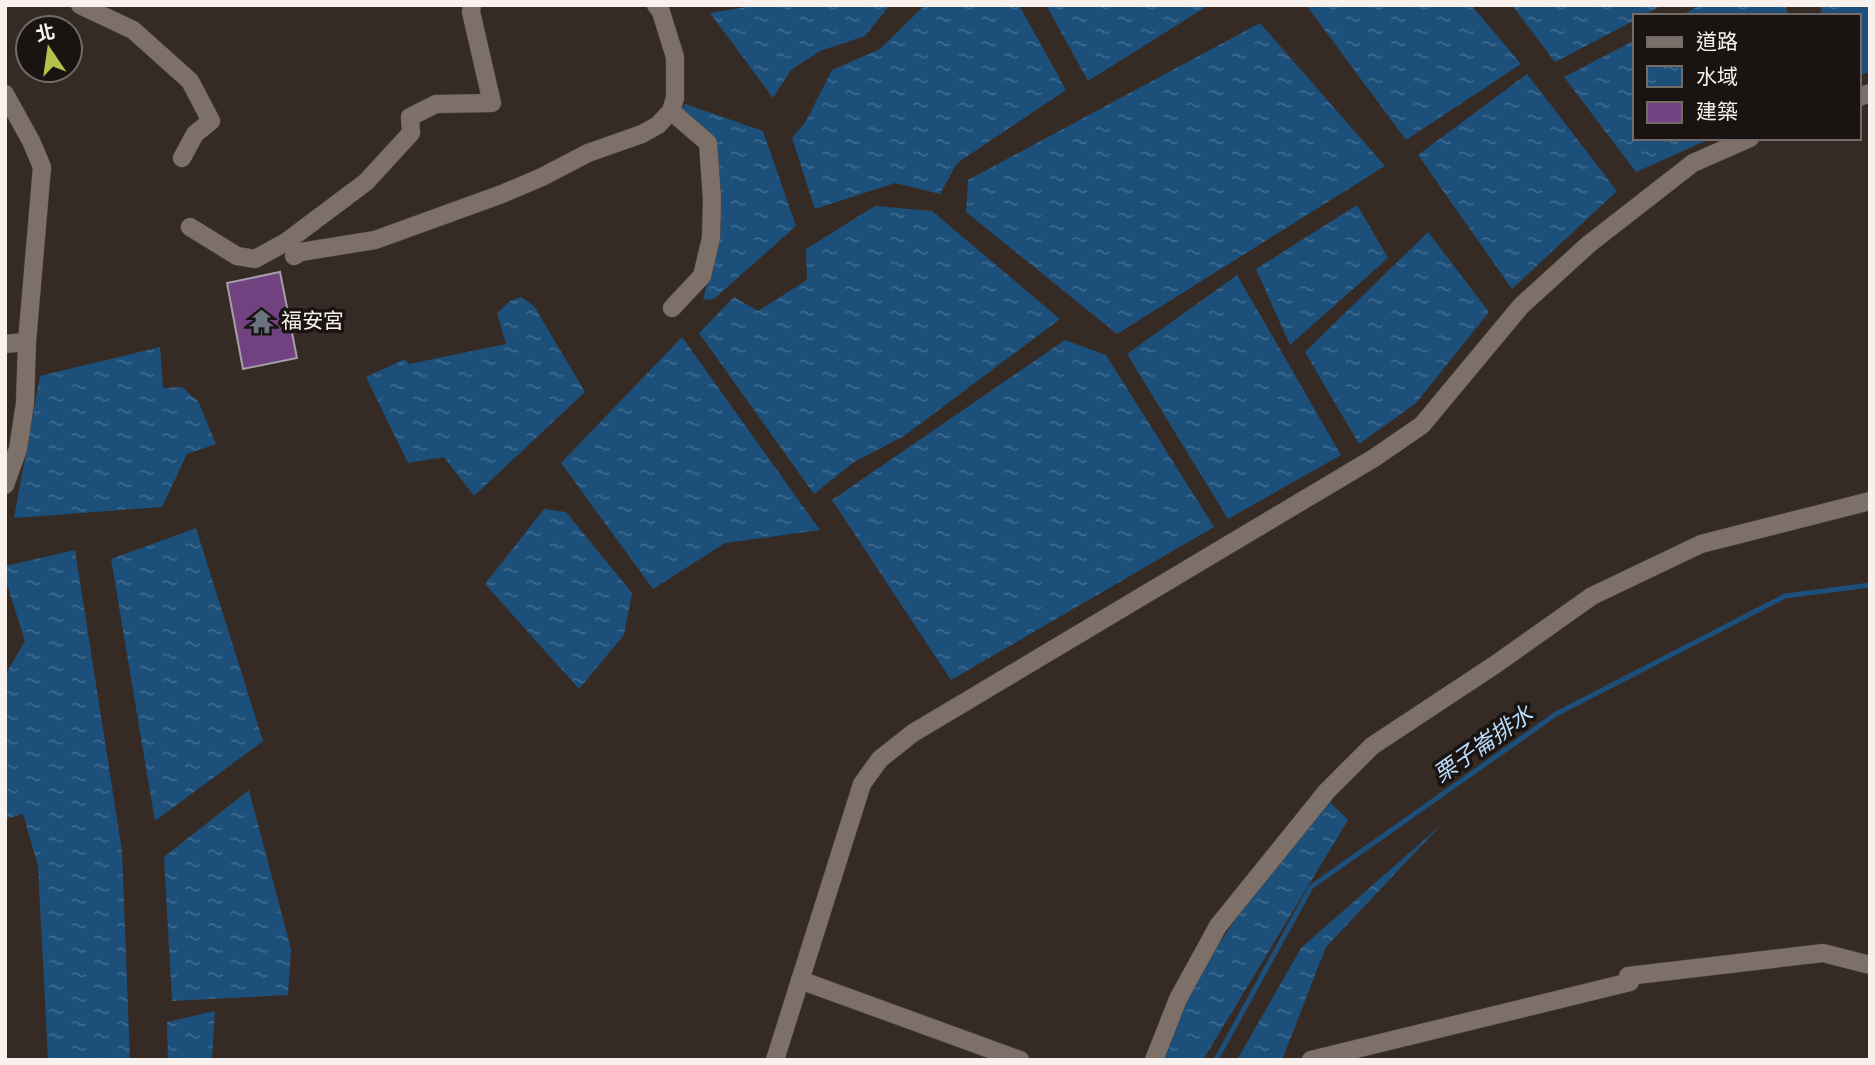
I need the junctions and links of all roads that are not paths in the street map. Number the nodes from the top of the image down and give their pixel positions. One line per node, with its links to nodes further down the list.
1 (80, 5): 7 (street)
2 (472, 5): 8 (street)
3 (656, 5): 5 (street)
4 (5, 94): 13 (street)
5 (671, 111): 9 (street); 10 (street)
6 (1745, 140): 16 (street)
7 (182, 158)
8 (190, 227)
9 (294, 256)
10 (672, 308)
11 (26, 342): 12 (street)
12 (5, 344)
13 (5, 485)
14 (1870, 501): 19 (street)
15 (1870, 965): 20 (street)
16 (800, 980): 17 (street); 18 (street)
17 (775, 1060)
18 (1020, 1060)
19 (1154, 1060)
20 (1311, 1060)

